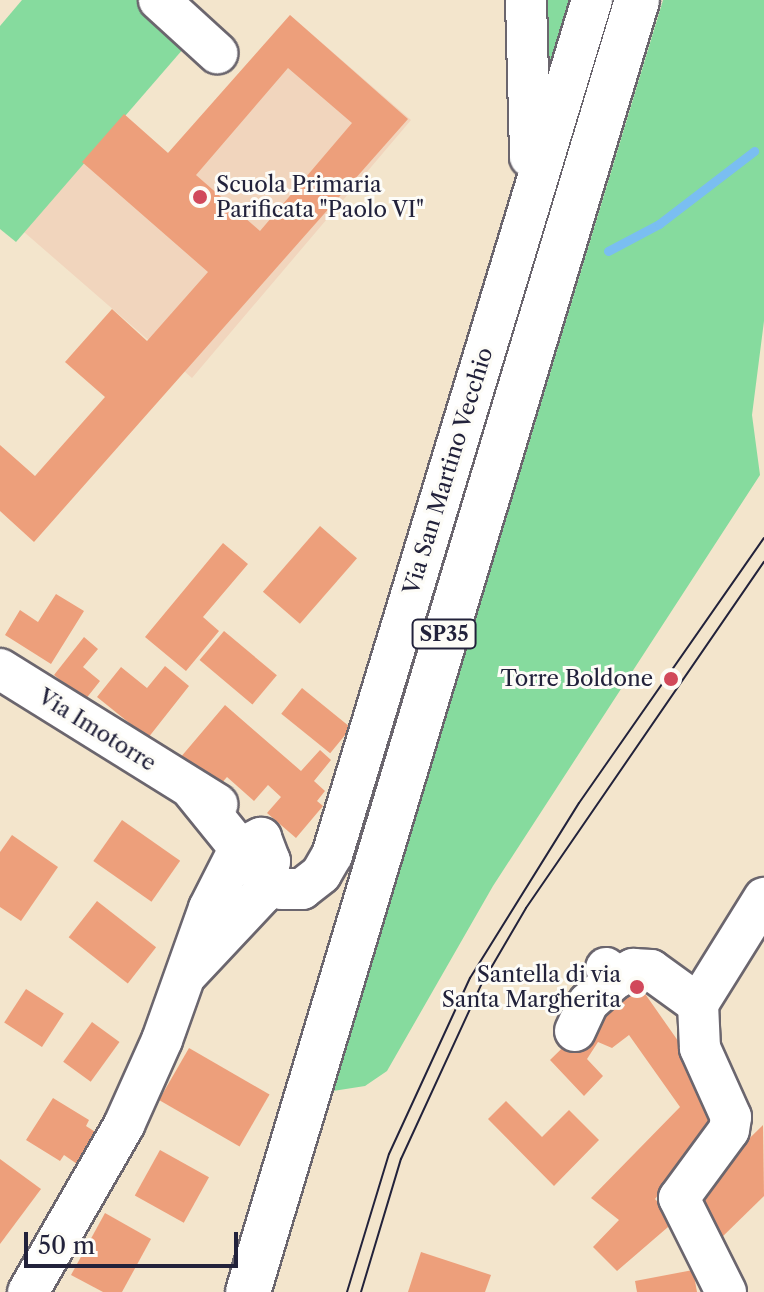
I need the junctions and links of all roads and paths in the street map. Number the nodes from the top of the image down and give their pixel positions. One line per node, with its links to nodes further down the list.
1 (159, 0): 5 (street)
2 (526, 0): 6 (street)
3 (592, 0): 6 (street)
4 (637, 0): 17 (highway, SP35)
5 (217, 53)
6 (521, 240): 9 (street, Via San Martino Vecchio)
7 (0, 669): 8 (street, Via Imotorre)
8 (193, 791): 10 (street, Via San Martino Vecchio)
9 (348, 794): 10 (street, Via San Martino Vecchio); 11 (street, Via San Martino Vecchio)
10 (250, 844): 11 (street, Via San Martino Vecchio); 13 (street)
11 (269, 879): 13 (street)
12 (764, 898): 14 (street)
13 (188, 973): 16 (street)
14 (698, 1004): 15 (street); 18 (street)
15 (575, 1031)
16 (28, 1292)
17 (248, 1292)
18 (726, 1292)

